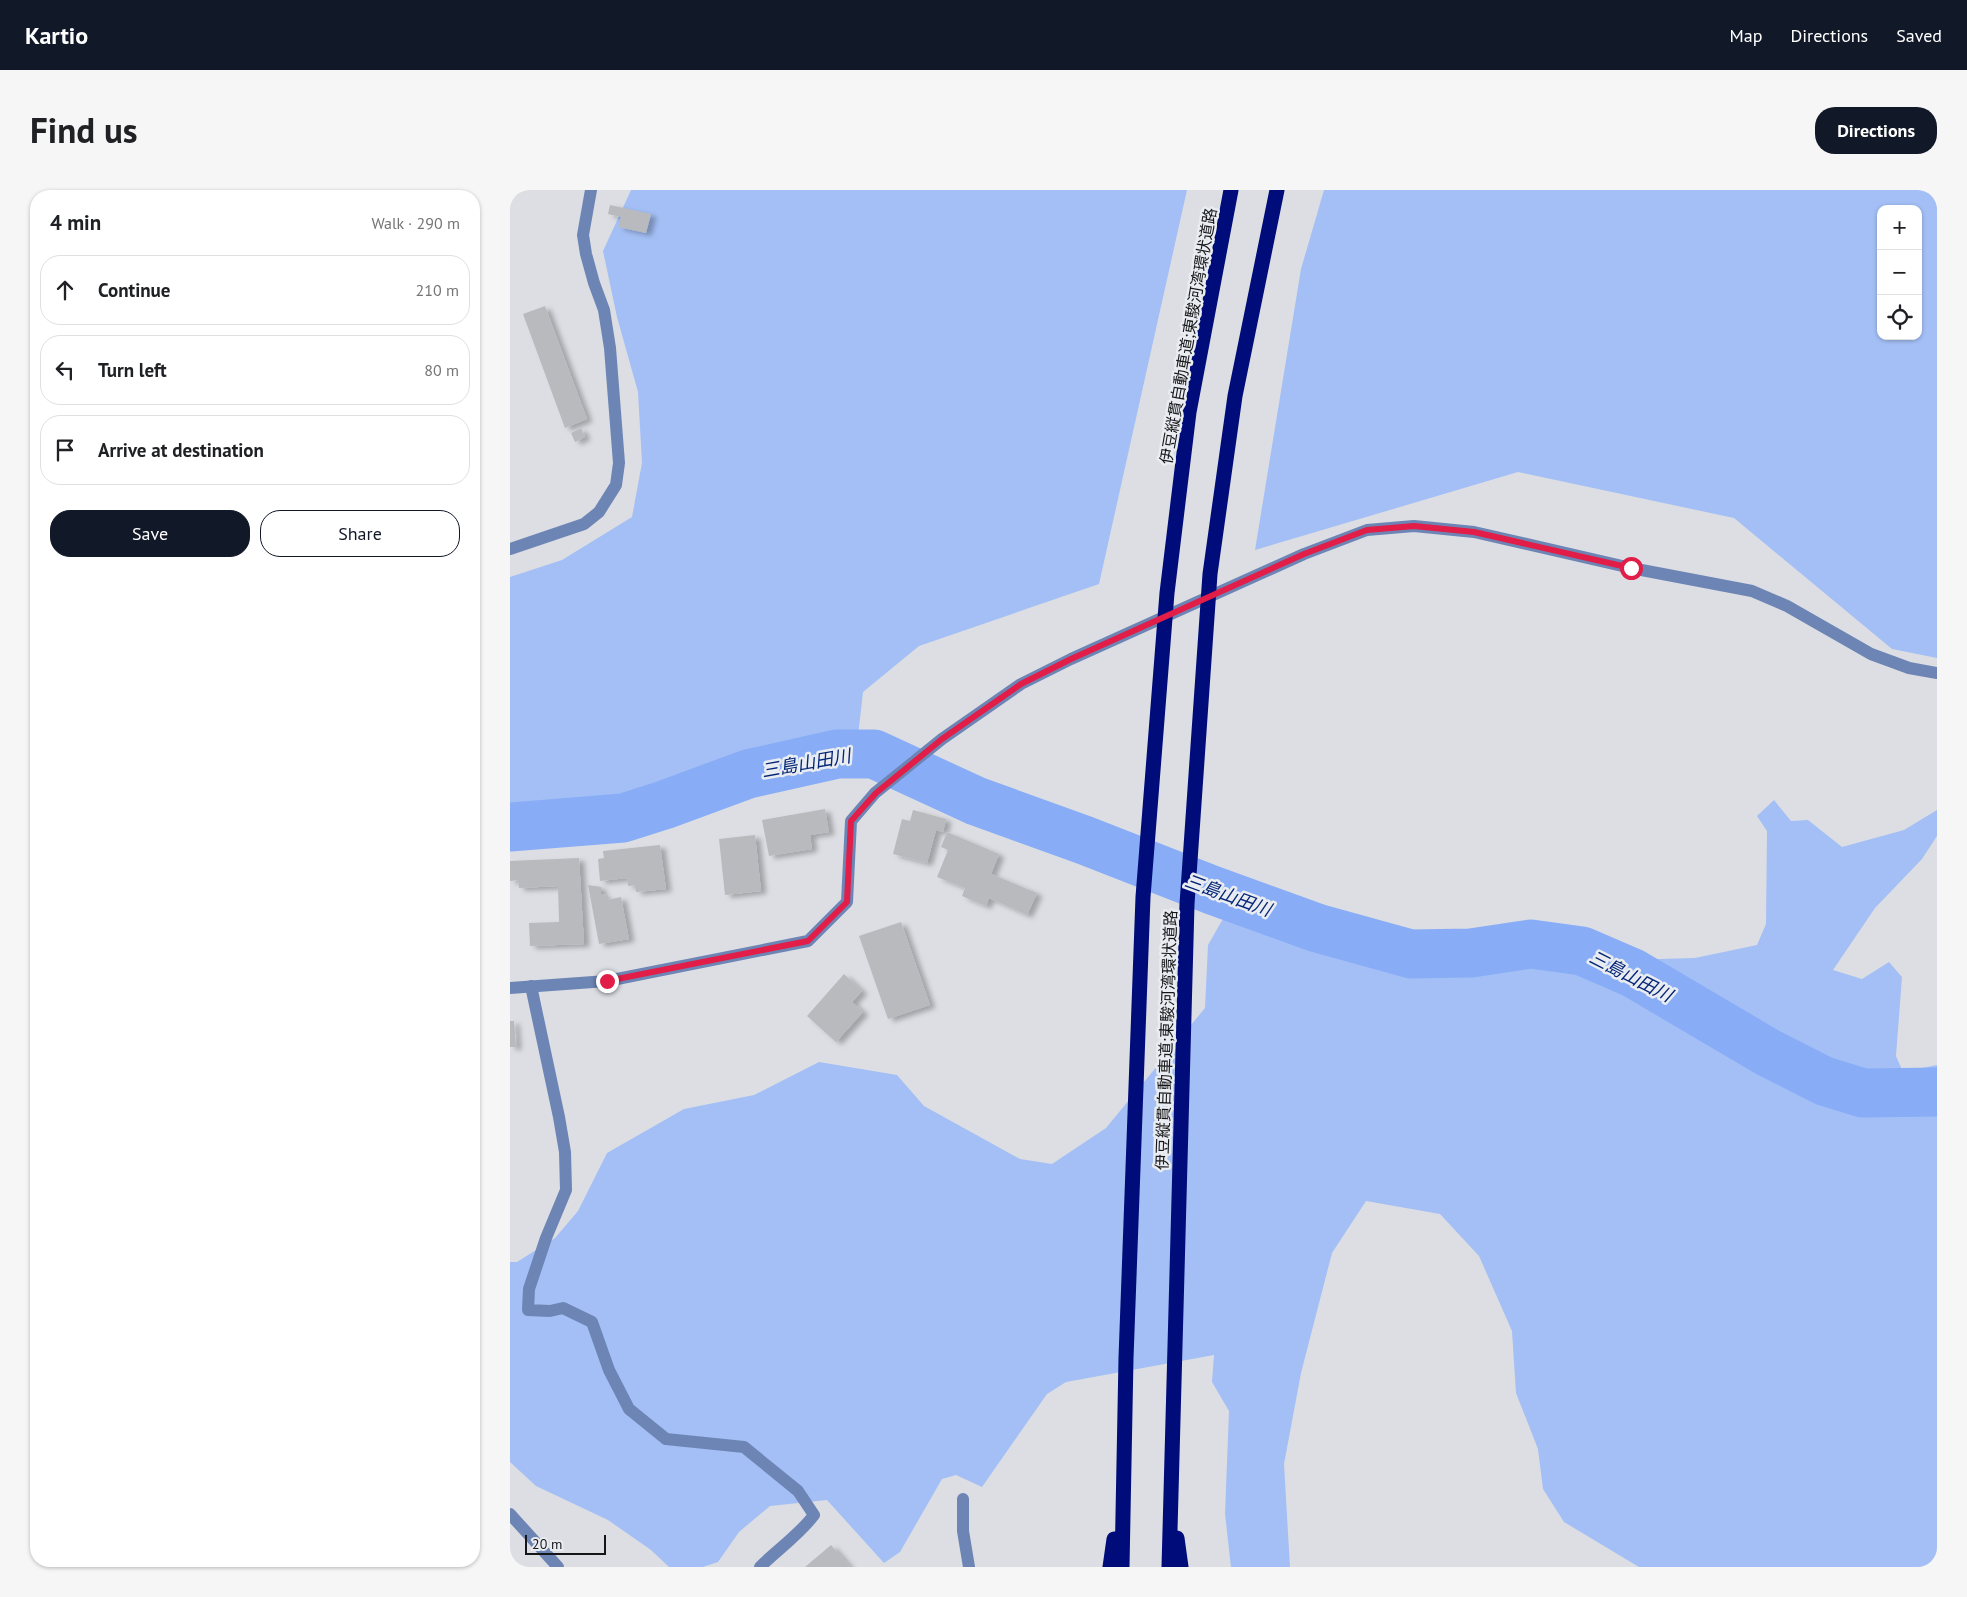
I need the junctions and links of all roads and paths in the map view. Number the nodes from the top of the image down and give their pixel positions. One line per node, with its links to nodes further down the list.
1 (591, 190): 4 (street)
2 (1231, 190): 8 (highway, 伊豆縦貫自動車道;東駿河湾環状道路)
3 (1277, 190): 9 (highway, 伊豆縦貫自動車道;東駿河湾環状道路)
4 (510, 549)
5 (1937, 673): 6 (street)
6 (531, 986): 7 (street); 13 (street)
7 (510, 988)
8 (1122, 1486): 15 (highway); 16 (highway, 伊豆縦貫自動車道;東駿河湾環状道路)
9 (1171, 1490): 17 (highway, 伊豆縦貫自動車道;東駿河湾環状道路); 18 (highway)
10 (963, 1500): 14 (street)
11 (510, 1514): 12 (street)
12 (558, 1567)
13 (760, 1567)
14 (969, 1567)
15 (1110, 1567)
16 (1122, 1567)
17 (1169, 1567)
18 (1181, 1567)

